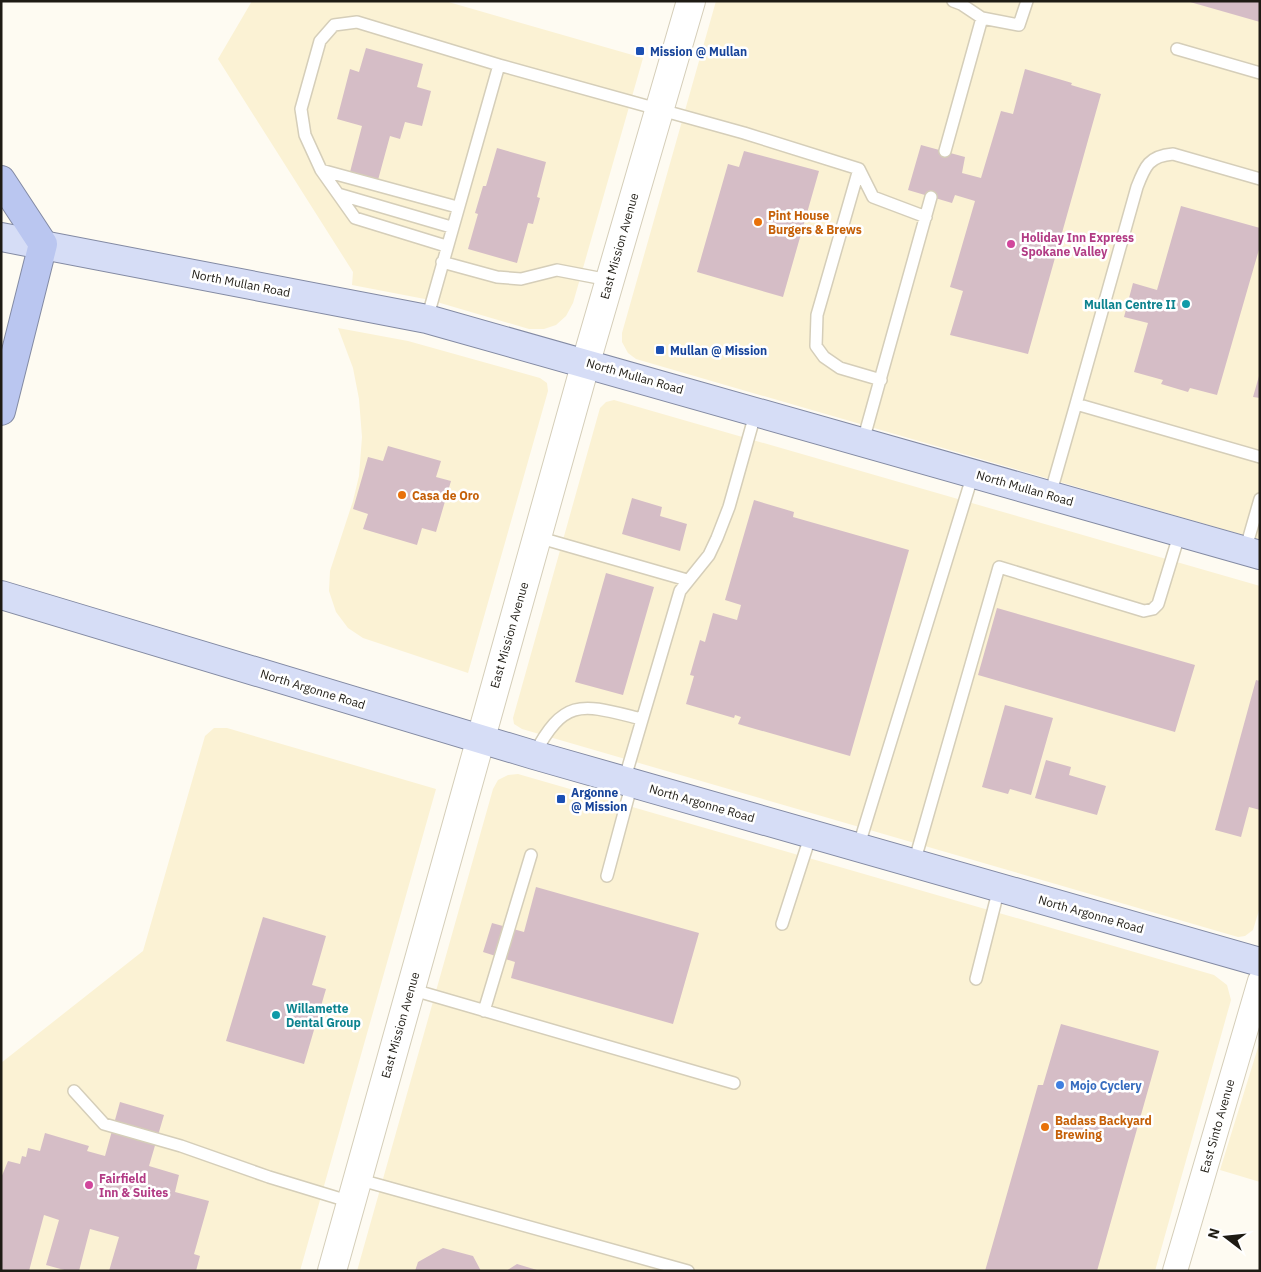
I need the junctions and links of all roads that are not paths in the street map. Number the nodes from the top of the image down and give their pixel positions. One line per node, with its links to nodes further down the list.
1 (692, 1): 8 (street, East Mission Avenue)
2 (953, 1): 4 (lane)
3 (1027, 1): 4 (lane)
4 (982, 18): 9 (lane)
5 (1177, 50): 7 (lane)
6 (499, 65): 8 (lane); 11 (lane); 16 (lane)
7 (1260, 72)
8 (659, 109): 10 (lane); 23 (street, East Mission Avenue)
9 (945, 152)
10 (859, 169): 17 (lane); 26 (lane)
11 (321, 170): 14 (lane); 16 (lane)
12 (1260, 179): 27 (lane)
13 (1, 180): 20 (highway)
14 (338, 194): 18 (lane); 21 (lane)
15 (932, 197): 17 (lane)
16 (457, 207): 18 (lane)
17 (926, 218): 26 (lane)
18 (451, 227): 21 (lane)
19 (1, 237): 20 (main road, North Mullan Road)
20 (42, 244): 24 (main road, North Mullan Road); 28 (highway)
21 (446, 246): 22 (lane)
22 (442, 262): 23 (lane); 24 (lane)
23 (609, 280): 25 (street, East Mission Avenue)
24 (427, 319): 25 (main road, North Mullan Road)
25 (586, 362): 29 (main road, North Mullan Road); 36 (street, East Mission Avenue)
26 (880, 380): 30 (lane)
27 (1076, 404): 31 (lane); 33 (lane)
28 (1, 411)
29 (756, 411): 30 (main road, North Mullan Road); 38 (lane)
30 (863, 441): 32 (main road, North Mullan Road)
31 (1260, 457)
32 (973, 473): 33 (main road, North Mullan Road); 45 (lane)
33 (1050, 495): 35 (main road, North Mullan Road)
34 (1260, 499): 37 (lane)
35 (1180, 532): 37 (main road, North Mullan Road); 47 (lane)
36 (537, 537): 38 (lane); 41 (street, East Mission Avenue)
37 (1252, 553)
38 (687, 580): 40 (lane)
39 (1, 596): 41 (main road, North Argonne Road)
40 (642, 719): 42 (lane); 43 (lane)
41 (480, 740): 42 (main road, North Argonne Road); 54 (street, East Mission Avenue)
42 (534, 755): 43 (main road, North Argonne Road)
43 (628, 782): 44 (main road, North Argonne Road); 48 (lane)
44 (811, 834): 45 (main road, North Argonne Road); 50 (lane)
45 (858, 848): 47 (main road, North Argonne Road)
46 (531, 855): 55 (lane)
47 (914, 864): 49 (main road, North Argonne Road)
48 (607, 876)
49 (999, 888): 51 (main road, North Argonne Road); 52 (lane)
50 (782, 924)
51 (1260, 962)
52 (976, 979)
53 (1260, 981): 61 (street, East Sinto Avenue)
54 (410, 989): 55 (lane); 58 (street, East Mission Avenue)
55 (484, 1012): 56 (lane)
56 (734, 1083)
57 (74, 1091): 58 (lane)
58 (354, 1190): 59 (street, East Mission Avenue); 60 (lane)
59 (332, 1271)
60 (688, 1271)
61 (1175, 1271)

